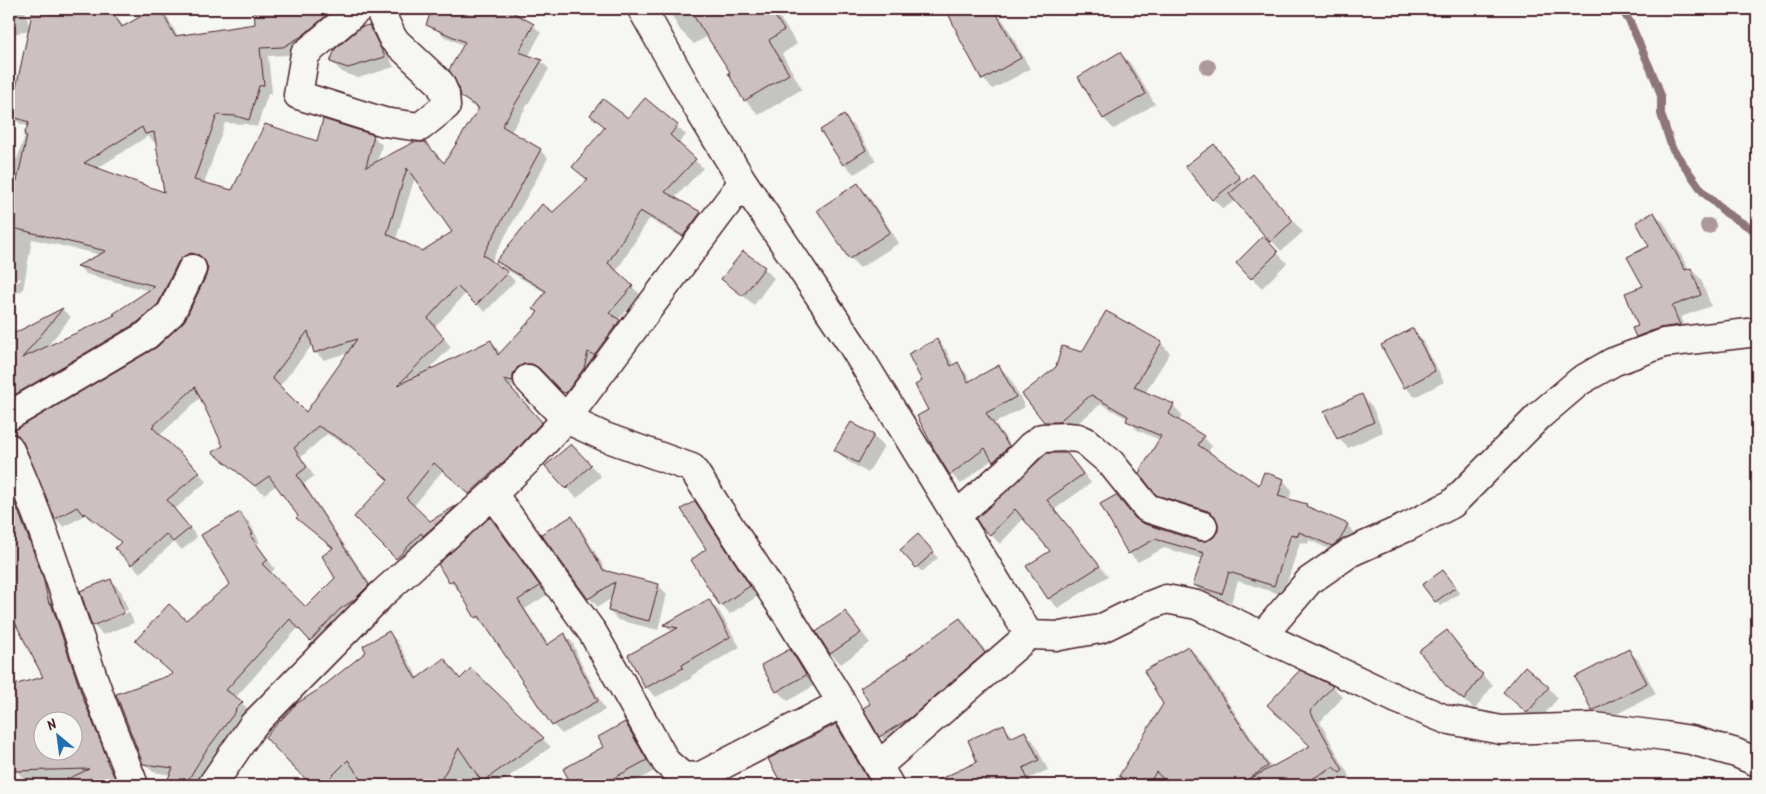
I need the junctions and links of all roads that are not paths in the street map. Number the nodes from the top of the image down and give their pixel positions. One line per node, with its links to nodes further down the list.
1 (358, 9): 2 (street)
2 (379, 9)
3 (642, 9): 4 (street)
4 (743, 182): 9 (street); 12 (street)
5 (192, 269): 8 (street)
6 (1757, 332): 15 (street)
7 (528, 379): 9 (street)
8 (9, 416)
9 (566, 419): 11 (street); 16 (street)
10 (9, 448): 19 (street)
11 (493, 494): 16 (street); 20 (street)
12 (957, 515): 13 (street); 14 (street)
13 (1203, 526)
14 (1029, 635): 15 (street); 18 (street)
15 (1262, 635): 17 (street)
16 (842, 703): 18 (street)
17 (1757, 762)
18 (883, 776)
19 (134, 785)
20 (212, 785)

